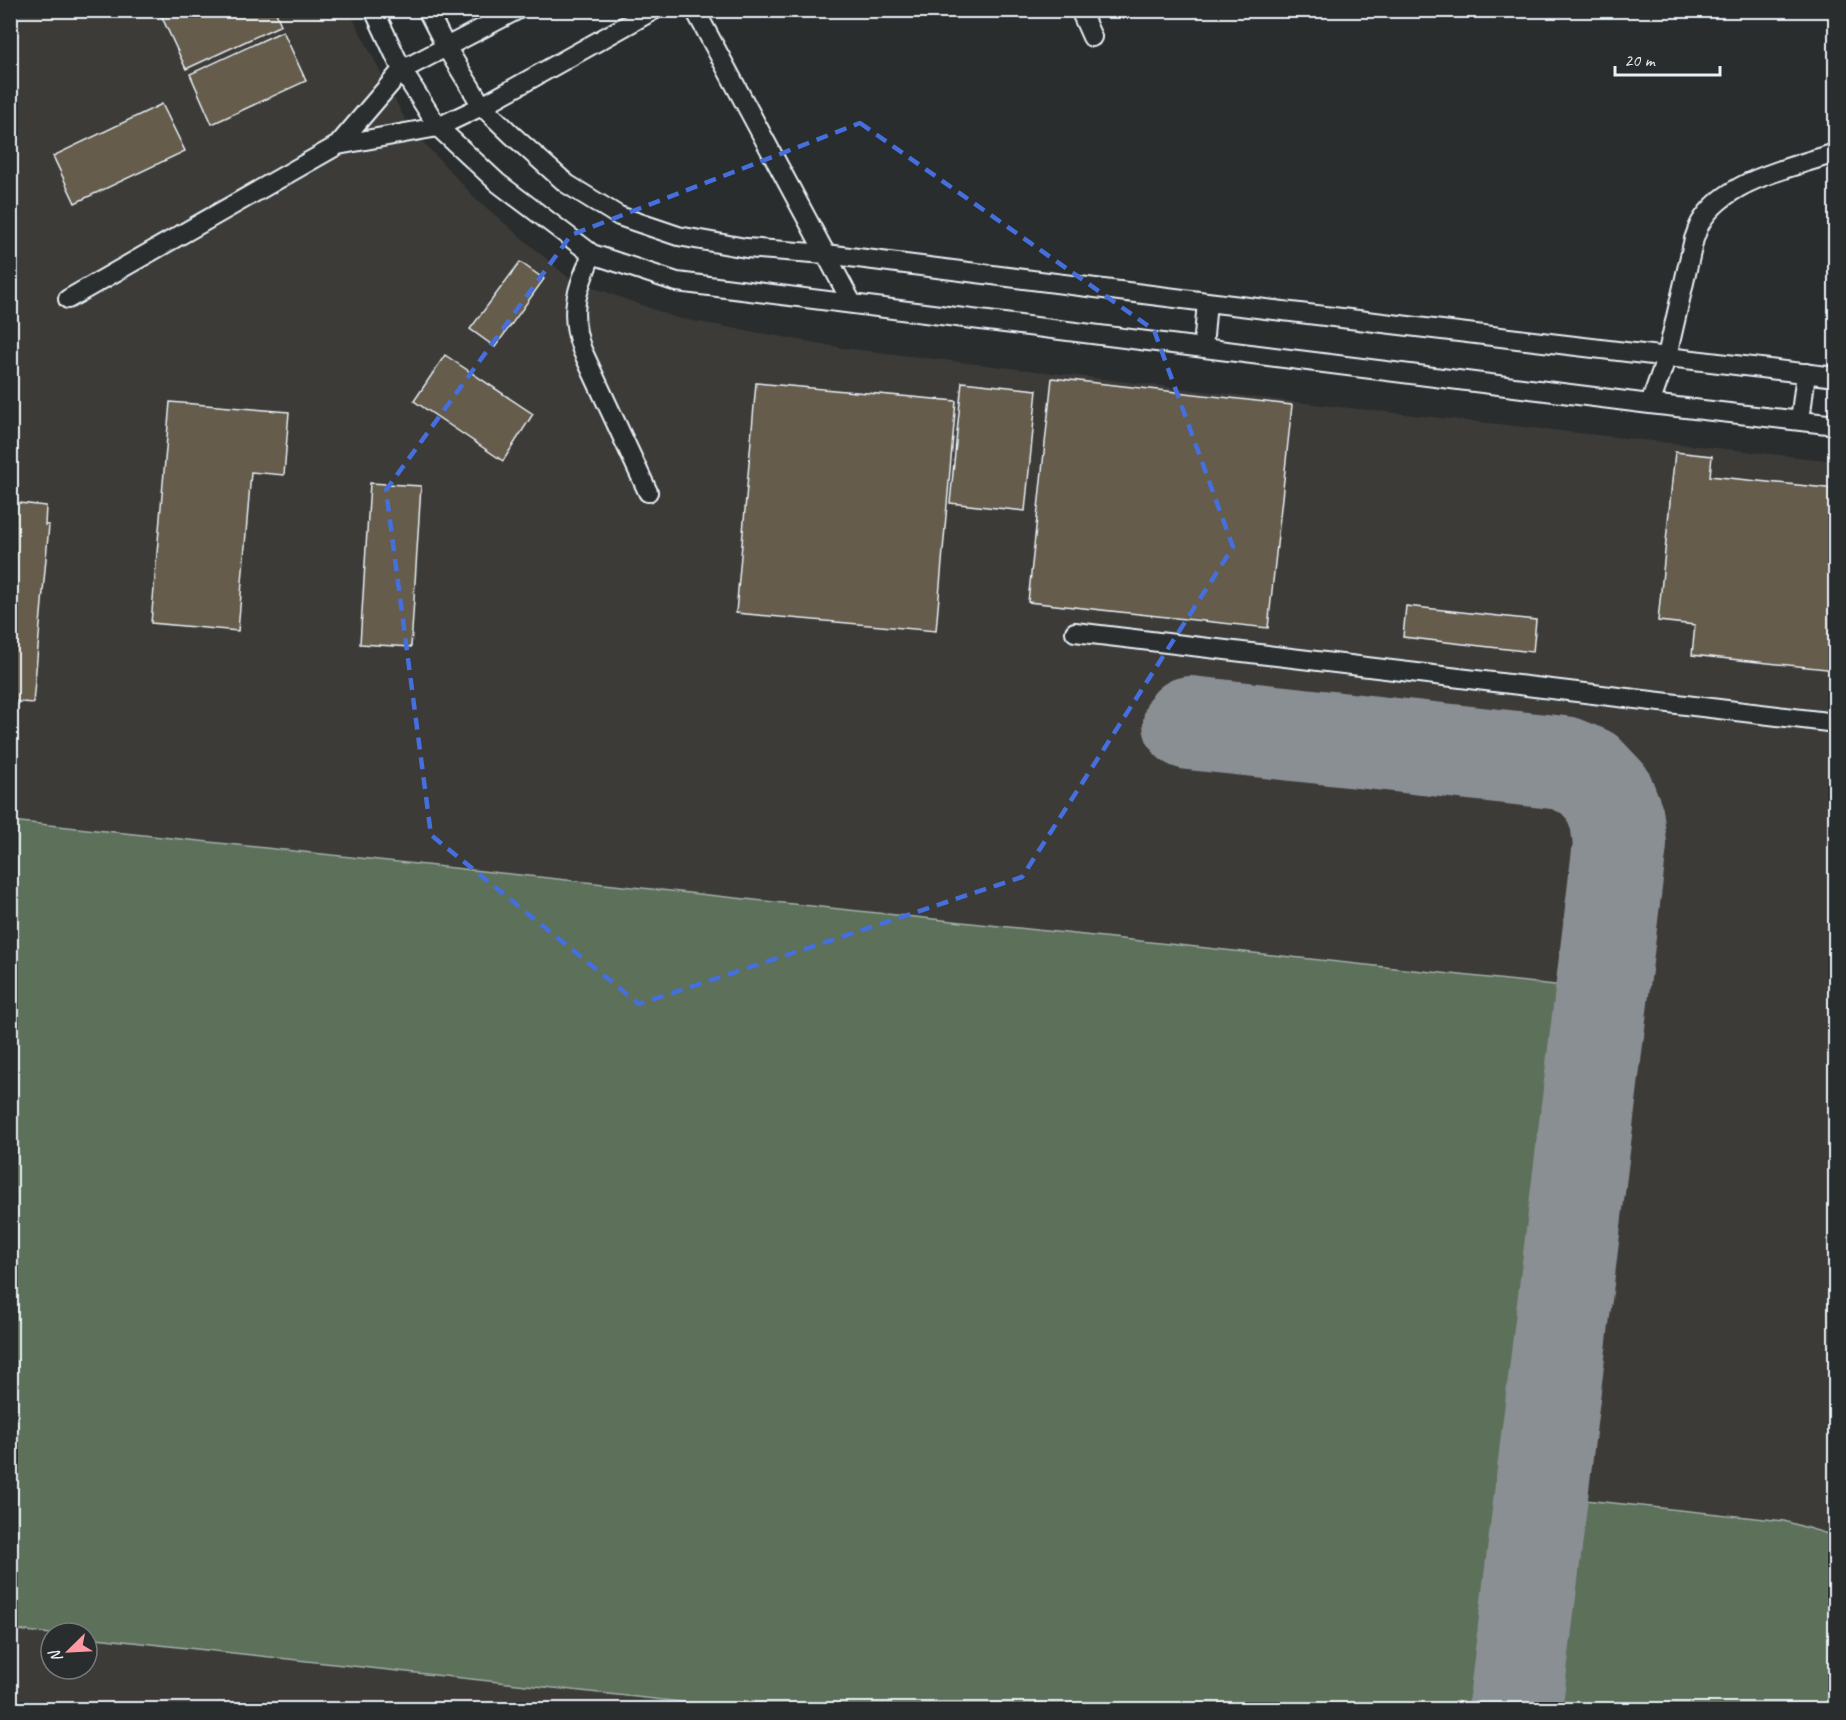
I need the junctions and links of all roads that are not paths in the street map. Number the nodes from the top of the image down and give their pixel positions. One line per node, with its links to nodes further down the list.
1 (374, 10): 9 (lane)
2 (427, 10): 8 (lane)
3 (517, 10): 8 (lane)
4 (654, 10): 10 (lane)
5 (695, 10): 15 (lane)
6 (1080, 10): 7 (lane)
7 (1092, 37)
8 (446, 47): 9 (lane); 10 (lane)
9 (402, 70): 11 (lane); 12 (lane)
10 (482, 106): 11 (lane); 15 (lane)
11 (438, 127): 12 (lane); 14 (lane)
12 (339, 145): 16 (lane)
13 (1832, 154): 20 (lane)
14 (592, 254): 18 (lane); 26 (lane)
15 (826, 254): 17 (lane); 18 (lane)
16 (68, 299)
17 (1207, 302): 19 (lane); 20 (lane)
18 (852, 303): 19 (lane)
19 (1203, 347): 23 (lane)
20 (1667, 356): 21 (lane); 23 (lane)
21 (1806, 373): 22 (lane); 24 (lane)
22 (1836, 377)
23 (1650, 404): 24 (lane)
24 (1800, 421): 25 (lane)
25 (1836, 425)
26 (648, 492)
27 (1076, 632): 28 (lane)
28 (1836, 723)

